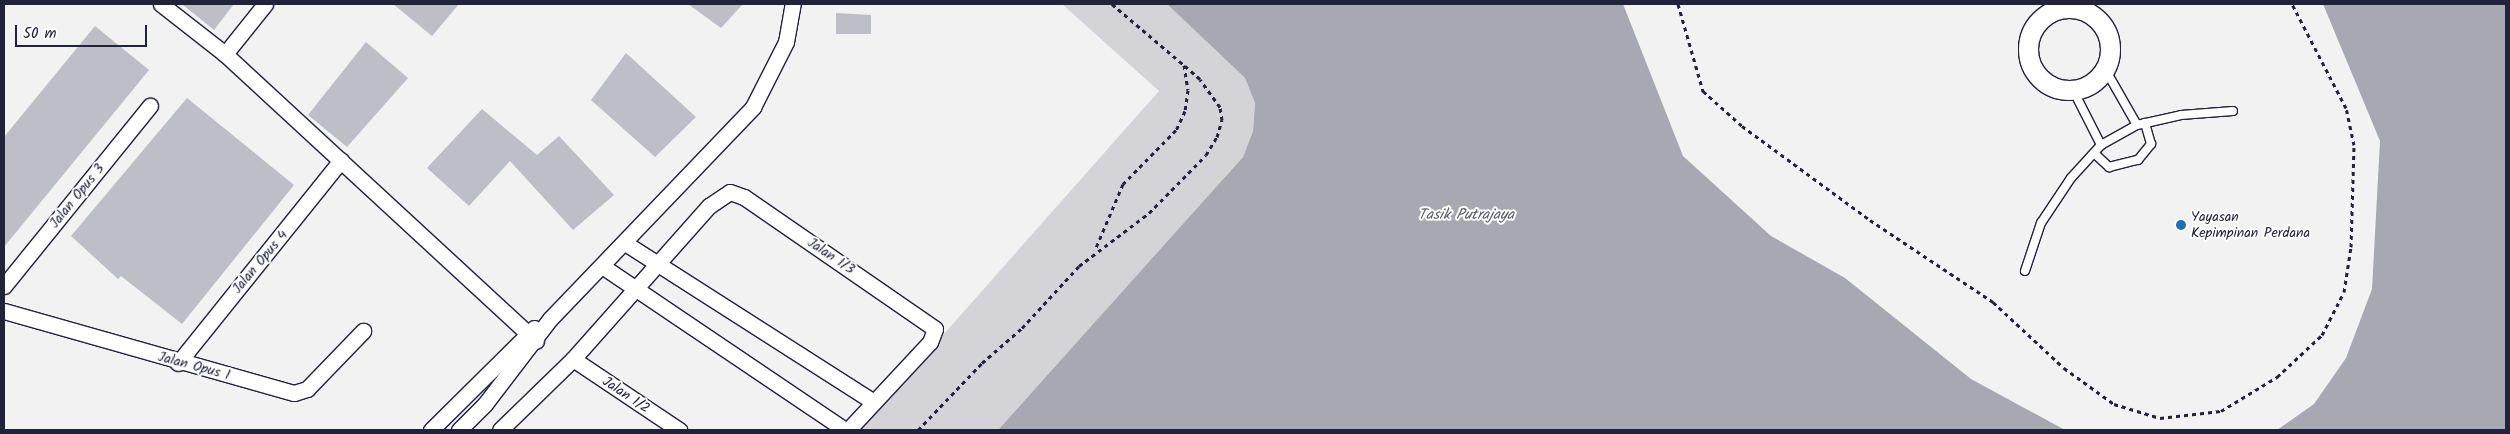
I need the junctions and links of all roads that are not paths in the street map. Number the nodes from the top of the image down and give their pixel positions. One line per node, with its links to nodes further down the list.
1 (161, 4): 5 (street)
2 (265, 4): 5 (street)
3 (793, 4): 14 (street)
4 (2043, 9): 6 (street); 7 (street)
5 (225, 54): 13 (street)
6 (2104, 69): 7 (street); 10 (lane)
7 (2073, 90): 11 (lane)
8 (150, 106): 18 (street, Jalan Opus 3)
9 (2233, 111): 10 (lane)
10 (2141, 124): 11 (lane); 12 (lane)
11 (2102, 145): 12 (lane)
12 (2094, 153): 17 (lane)
13 (341, 160): 22 (street); 24 (street, Jalan Opus 4)
14 (625, 242): 15 (street); 16 (street)
15 (660, 265): 19 (street); 27 (street); 27 (street, Jalan 1/3)
16 (602, 266): 19 (street); 22 (street)
17 (2025, 271)
18 (4, 286)
19 (636, 290): 23 (street); 32 (street)
20 (4, 311): 24 (street, Jalan Opus 1)
21 (363, 331): 24 (street, Jalan Opus 1)
22 (531, 336): 25 (street); 26 (street)
23 (573, 359): 28 (street); 31 (street, Jalan 1/2)
24 (178, 363)
25 (491, 366): 26 (street); 29 (street)
26 (505, 379): 30 (street)
27 (874, 402): 32 (street)
28 (509, 428)
29 (431, 430)
30 (459, 430)
31 (678, 430)
32 (847, 430)

